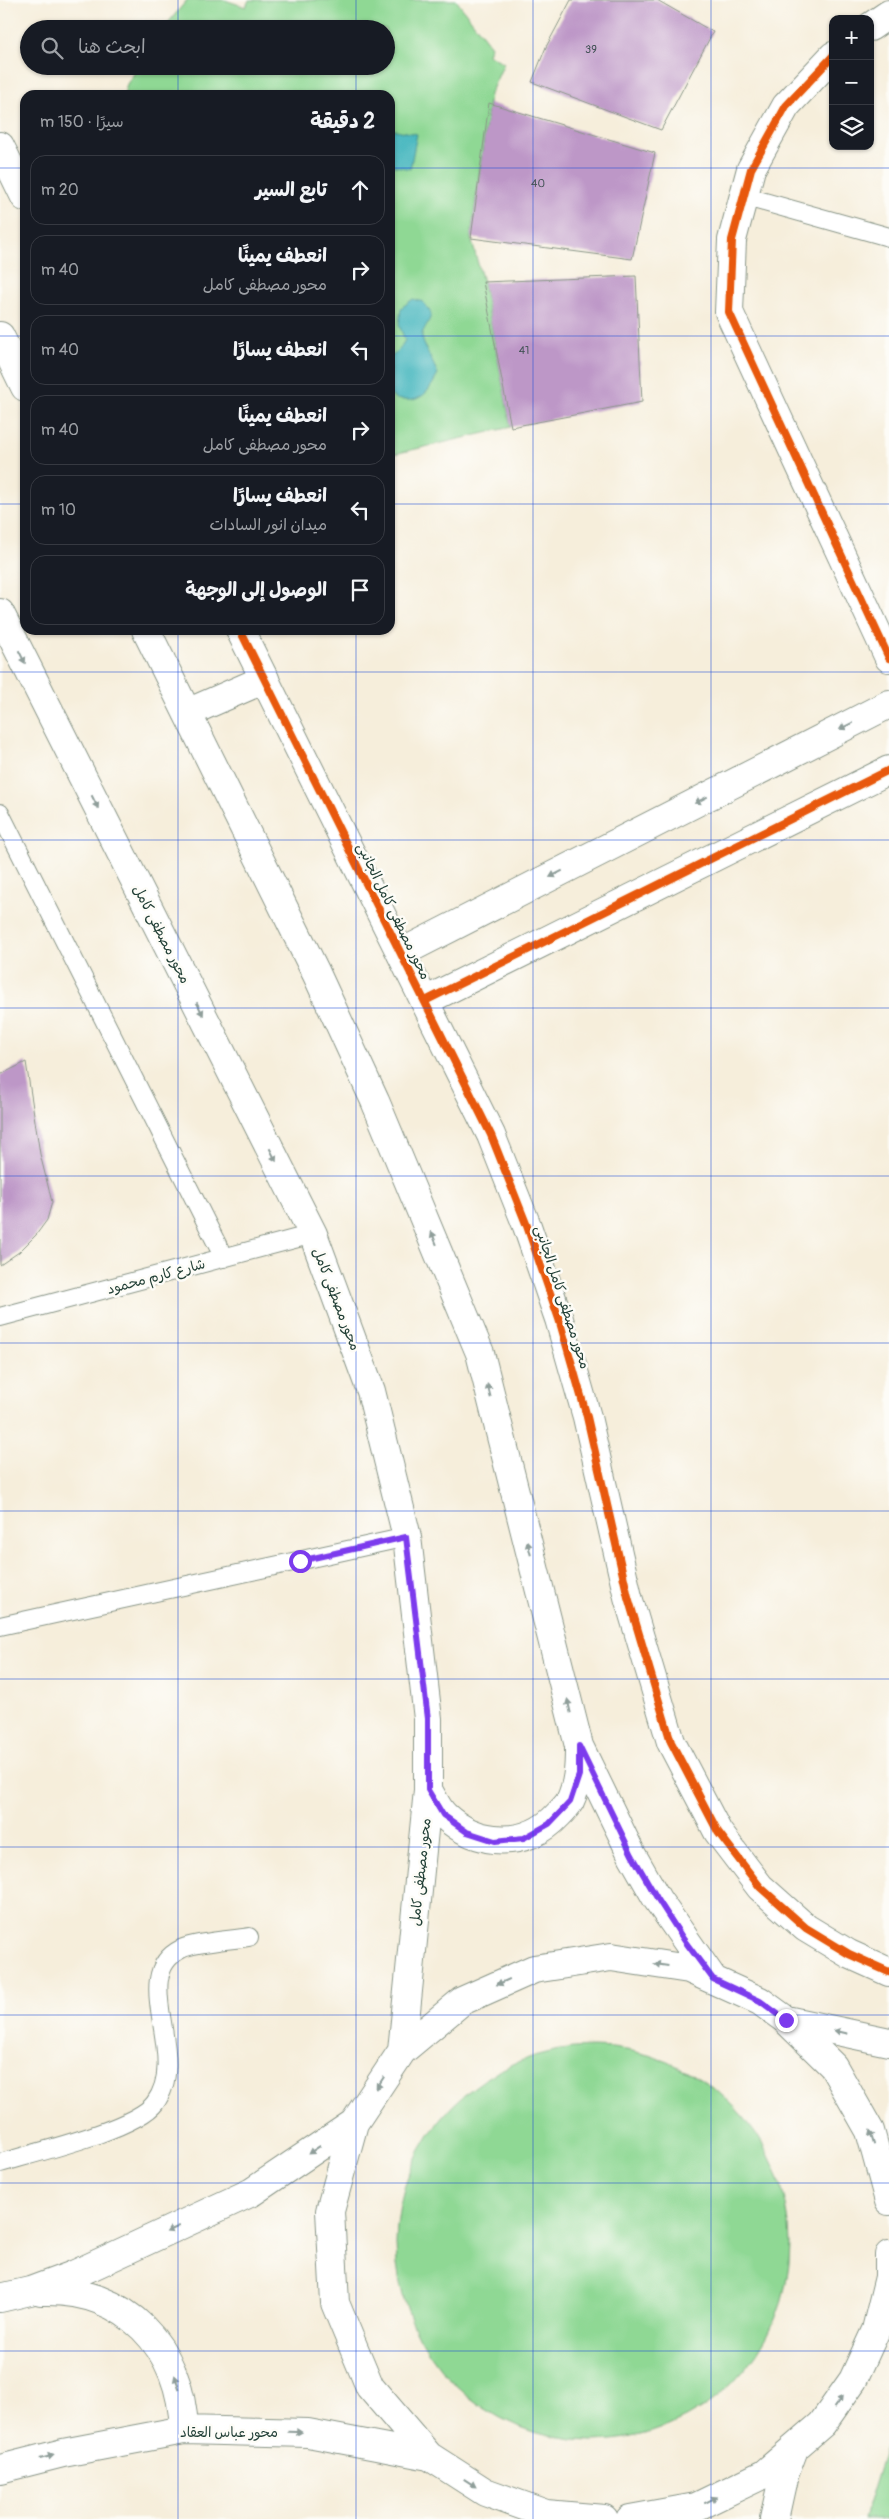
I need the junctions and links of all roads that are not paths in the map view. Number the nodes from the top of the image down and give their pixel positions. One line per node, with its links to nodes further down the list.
1 (889, 14): 2 (main road)
2 (874, 24)
3 (829, 60): 6 (main road)
4 (0, 146): 5 (main road)
5 (20, 187)
6 (744, 196): 7 (lane); 13 (main road)
7 (889, 237)
8 (0, 336): 9 (main road)
9 (20, 377)
10 (0, 613): 21 (main road, محور مصطفى كامل, one-way to 21)
11 (148, 635): 16 (main road)
12 (243, 635): 14 (main road, محور مصطفى كامل الجانبى)
13 (889, 658)
14 (265, 679): 16 (main road); 19 (main road, محور مصطفى كامل الجانبى)
15 (889, 704): 19 (main road, one-way to 19)
16 (187, 713): 26 (main road, one-way to 16)
17 (889, 770): 20 (main road)
18 (0, 813): 22 (lane)
19 (401, 953): 20 (main road, محور مصطفى كامل الجانبى)
20 (425, 1001): 29 (main road, محور مصطفى كامل الجانبى)
21 (313, 1234): 22 (lane, شارع كارم محمود); 24 (main road, محور مصطفى كامل)
22 (224, 1258): 23 (lane, شارع كارم محمود)
23 (0, 1317)
24 (406, 1537): 25 (lane); 27 (main road, محور مصطفى كامل)
25 (0, 1626)
26 (579, 1746): 27 (main road); 30 (main road)
27 (428, 1790): 33 (main road, محور مصطفى كامل)
28 (249, 1938): 35 (lane)
29 (889, 1972)
30 (713, 1979): 31 (main road); 33 (main road, one-way to 33)
31 (786, 2020): 32 (main road, one-way to 31); 36 (main road, one-way to 31)
32 (889, 2042)
33 (402, 2051): 34 (main road, one-way to 34)
34 (354, 2123): 39 (main road, one-way to 39); 43 (main road)
35 (0, 2163)
36 (889, 2201)
37 (889, 2255): 38 (main road)
38 (889, 2277): 42 (main road, one-way to 38)
39 (30, 2291): 40 (main road); 41 (main road, one-way to 39)
40 (0, 2298)
41 (184, 2430): 43 (main road, محور عباس العقاد, one-way to 43); 44 (main road, محور عباس العقاد, one-way to 41)
42 (794, 2449): 47 (main road, one-way to 42); 48 (main road)
43 (430, 2456): 45 (main road, one-way to 45)
44 (0, 2469)
45 (548, 2516): 46 (main road)
46 (604, 2519)
47 (630, 2519)
48 (774, 2519)

